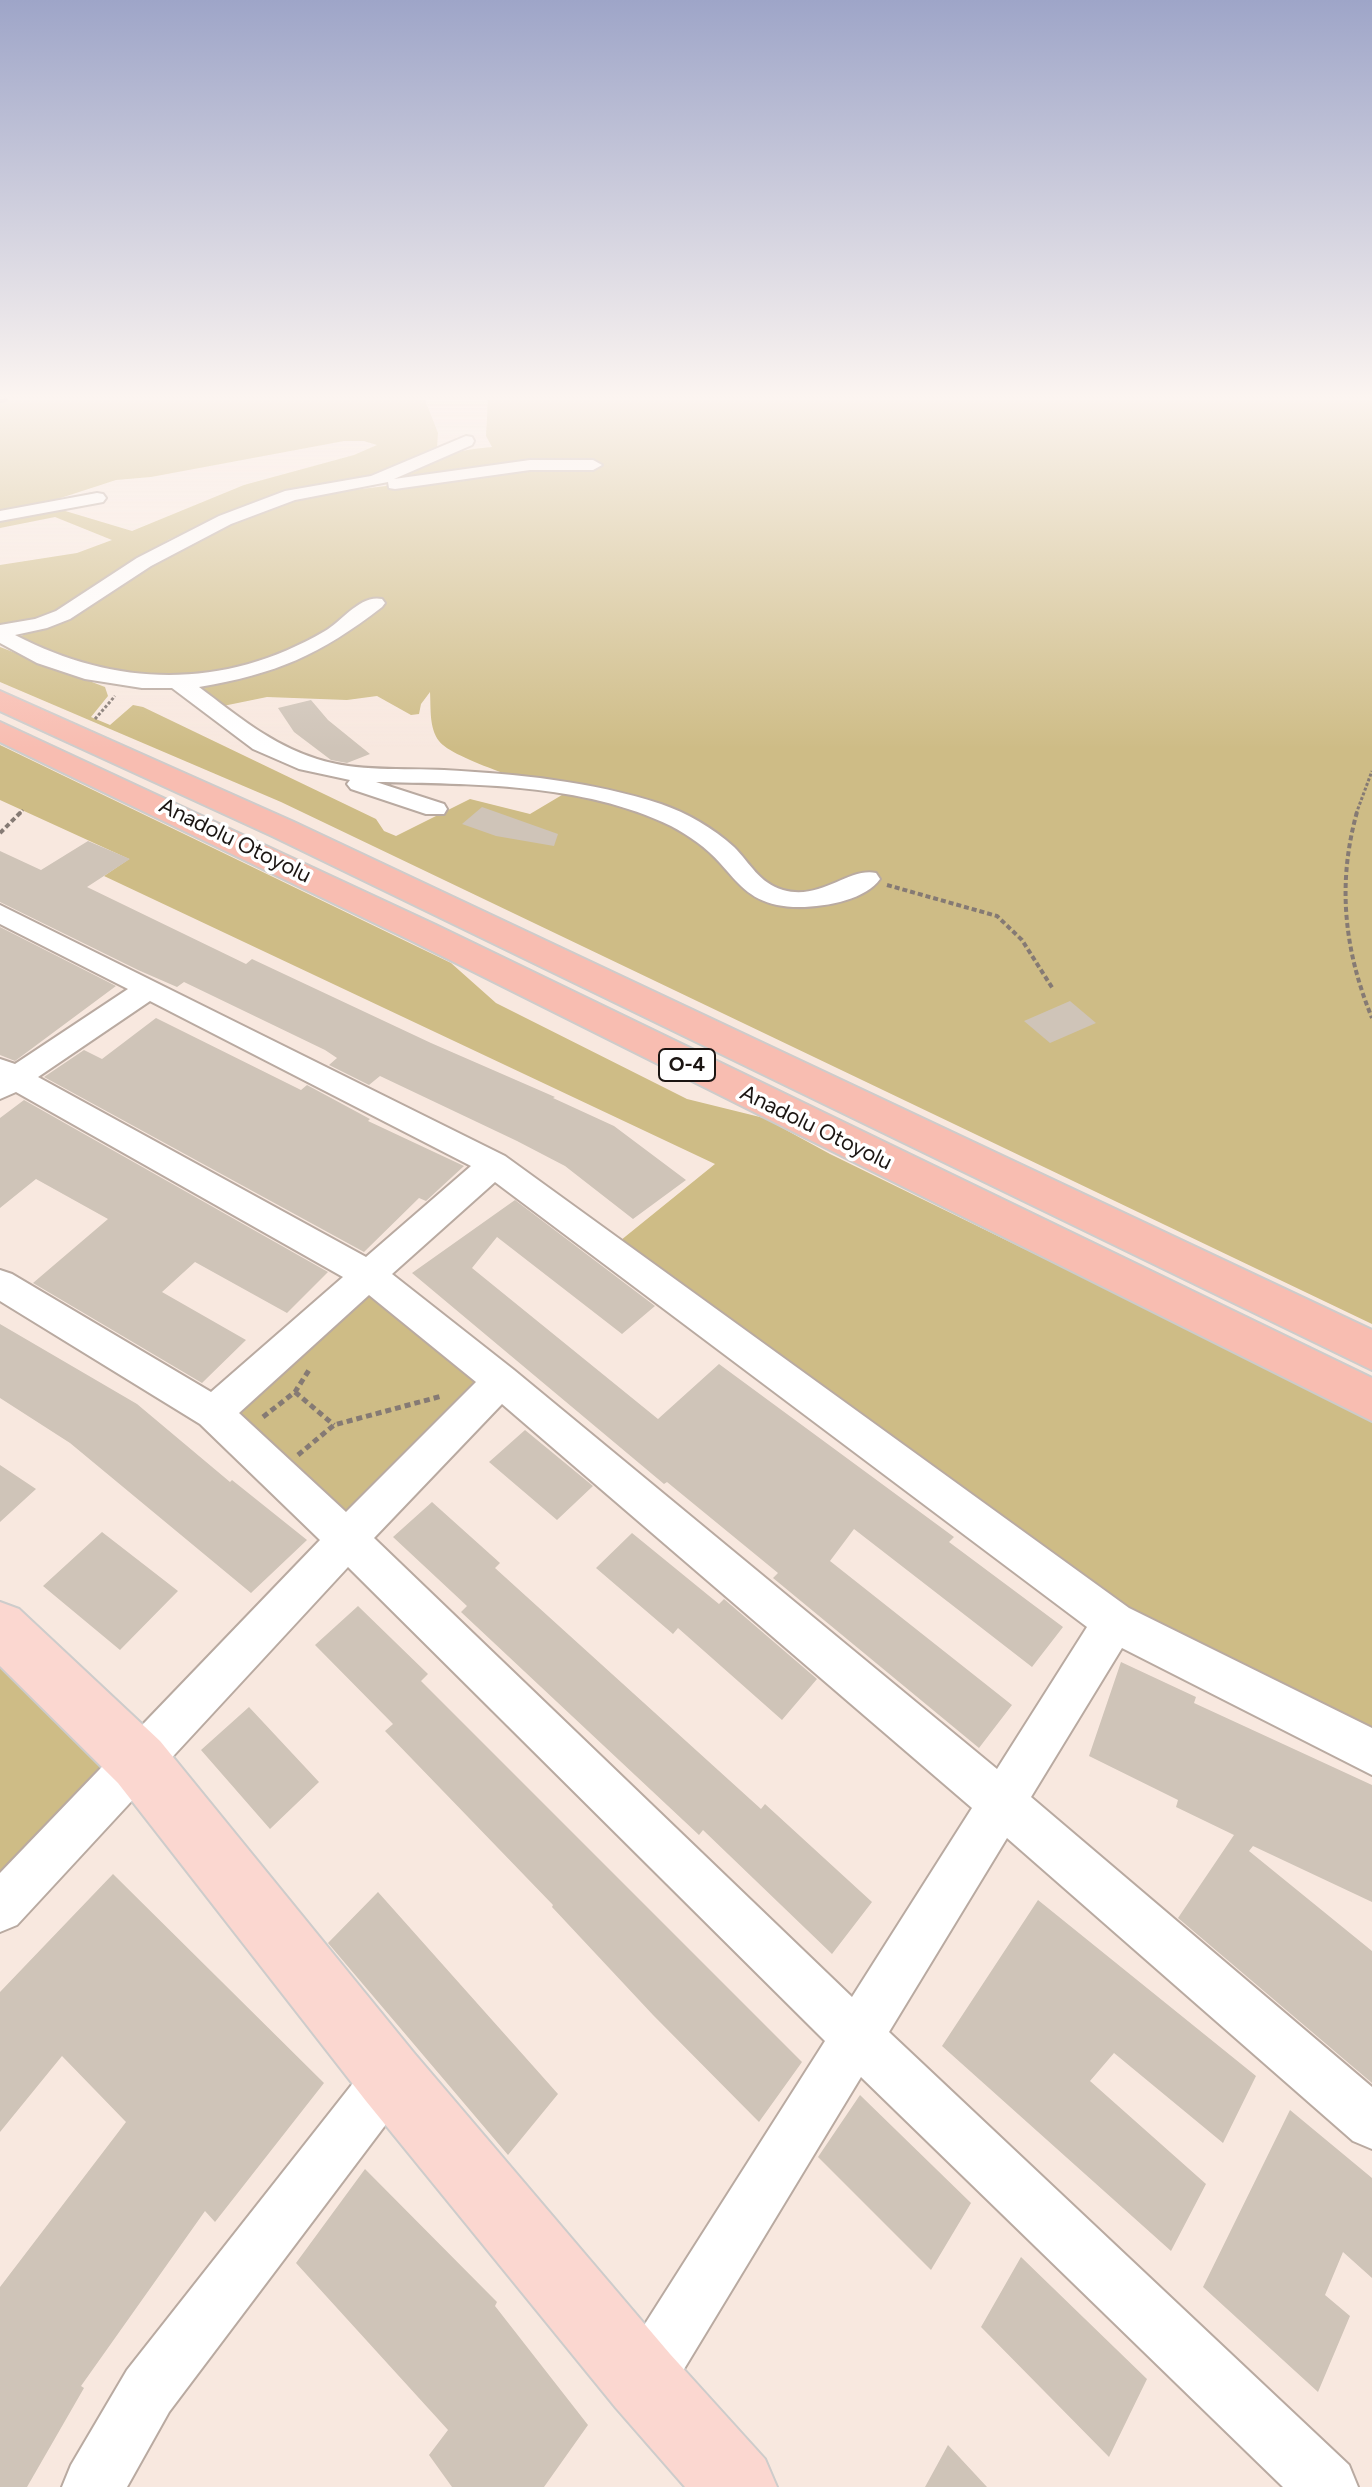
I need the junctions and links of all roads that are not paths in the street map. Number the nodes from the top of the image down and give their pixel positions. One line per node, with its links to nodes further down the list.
1 (236, 516): 3 (street)
2 (375, 603): 4 (street)
3 (0, 633): 4 (street)
4 (180, 684): 7 (street)
5 (0, 700): 16 (highway, Anadolu Otoyolu / O-4)
6 (0, 731): 18 (highway, Anadolu Otoyolu / O-4)
7 (328, 769): 8 (street); 9 (street)
8 (435, 809)
9 (867, 879)
10 (0, 913): 11 (street)
11 (148, 989): 12 (street); 13 (street)
12 (5, 1078): 14 (street)
13 (494, 1164): 14 (street); 21 (street)
14 (370, 1276): 17 (street); 19 (street)
15 (0, 1284): 19 (street)
16 (1372, 1351)
17 (501, 1381): 20 (street); 25 (street)
18 (1372, 1401)
19 (213, 1413): 20 (street)
20 (347, 1539): 24 (street); 27 (street)
21 (1114, 1622): 23 (street); 25 (street)
22 (0, 1628): 24 (main road)
23 (1372, 1752)
24 (139, 1762): 26 (street); 28 (main road)
25 (1001, 1802): 27 (street); 29 (street)
26 (0, 1908)
27 (856, 2036): 30 (street); 33 (street)
28 (390, 2077): 30 (main road); 32 (street)
29 (1372, 2122)
30 (643, 2381): 31 (main road)
31 (714, 2476)
32 (93, 2487)
33 (1327, 2487)

